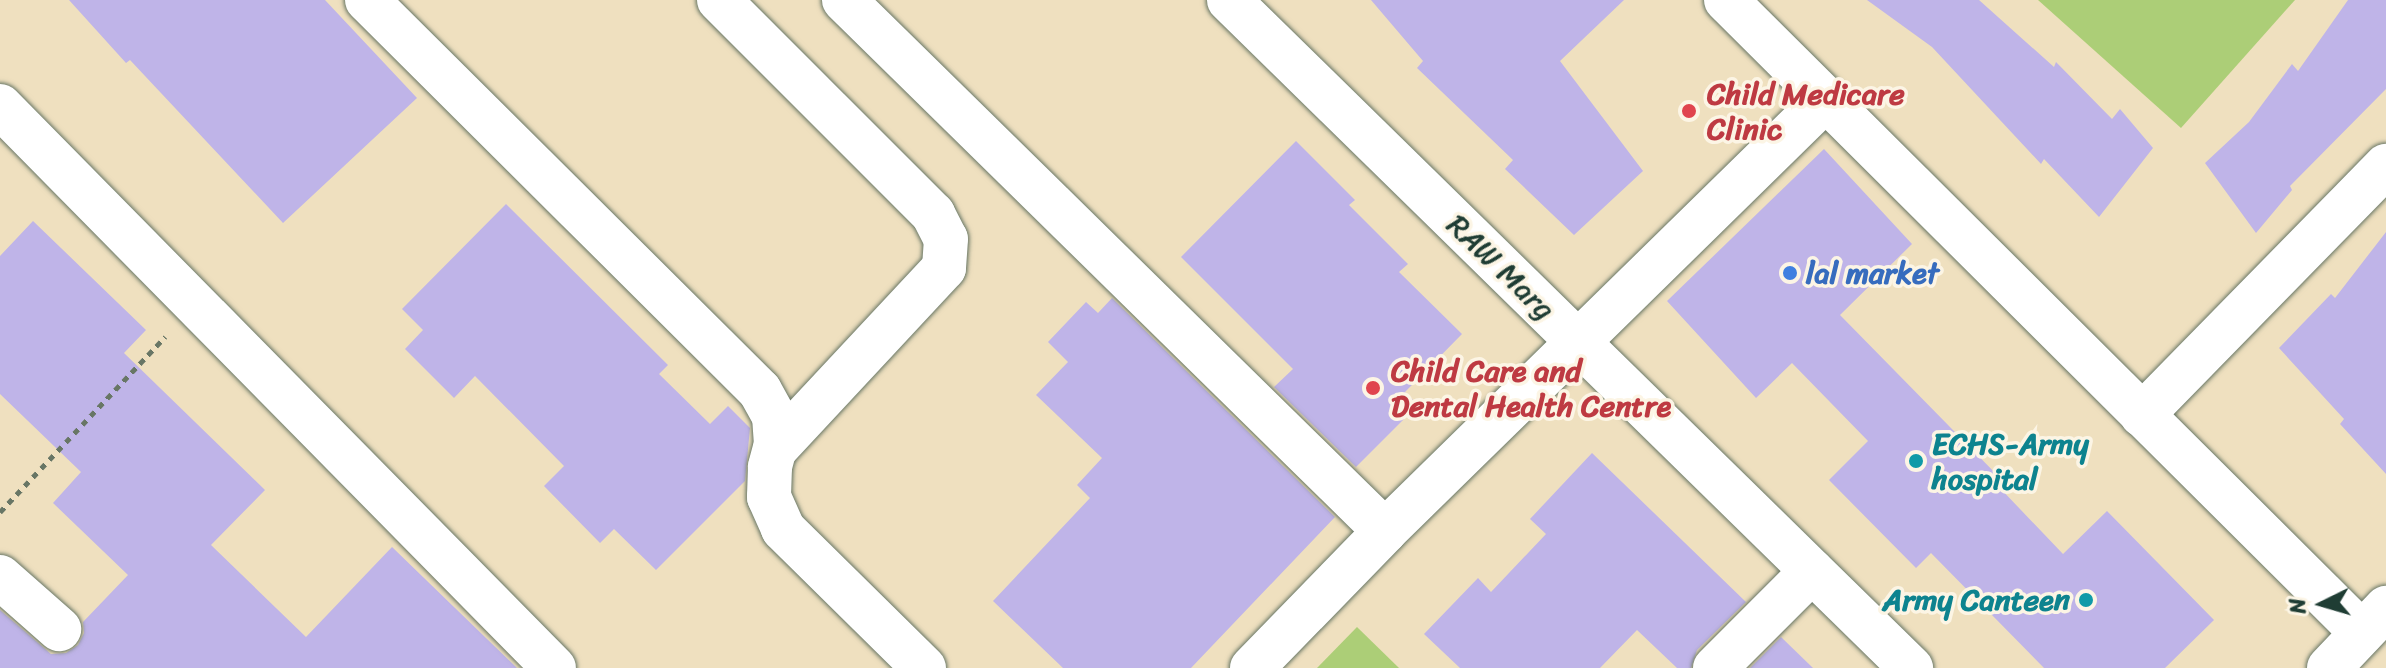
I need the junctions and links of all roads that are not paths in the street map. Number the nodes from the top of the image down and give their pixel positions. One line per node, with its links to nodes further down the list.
1 (367, 0): 11 (street)
2 (719, 0): 11 (street)
3 (844, 0): 12 (street)
4 (1229, 0): 9 (street, RAW Marg)
5 (1726, 0): 6 (street)
6 (1825, 100): 9 (street); 10 (street)
7 (0, 106): 17 (street)
8 (2386, 166): 10 (street)
9 (1578, 342): 12 (street); 13 (street, RAW Marg)
10 (2142, 415): 15 (street)
11 (775, 449): 18 (street)
12 (1385, 531): 19 (street)
13 (1812, 571): 20 (street); 21 (street, RAW Marg)
14 (0, 577): 16 (street)
15 (2374, 621): 22 (street)
16 (59, 629)
17 (554, 668)
18 (924, 668)
19 (1252, 668)
20 (1715, 668)
21 (1911, 668)
22 (2329, 668)

